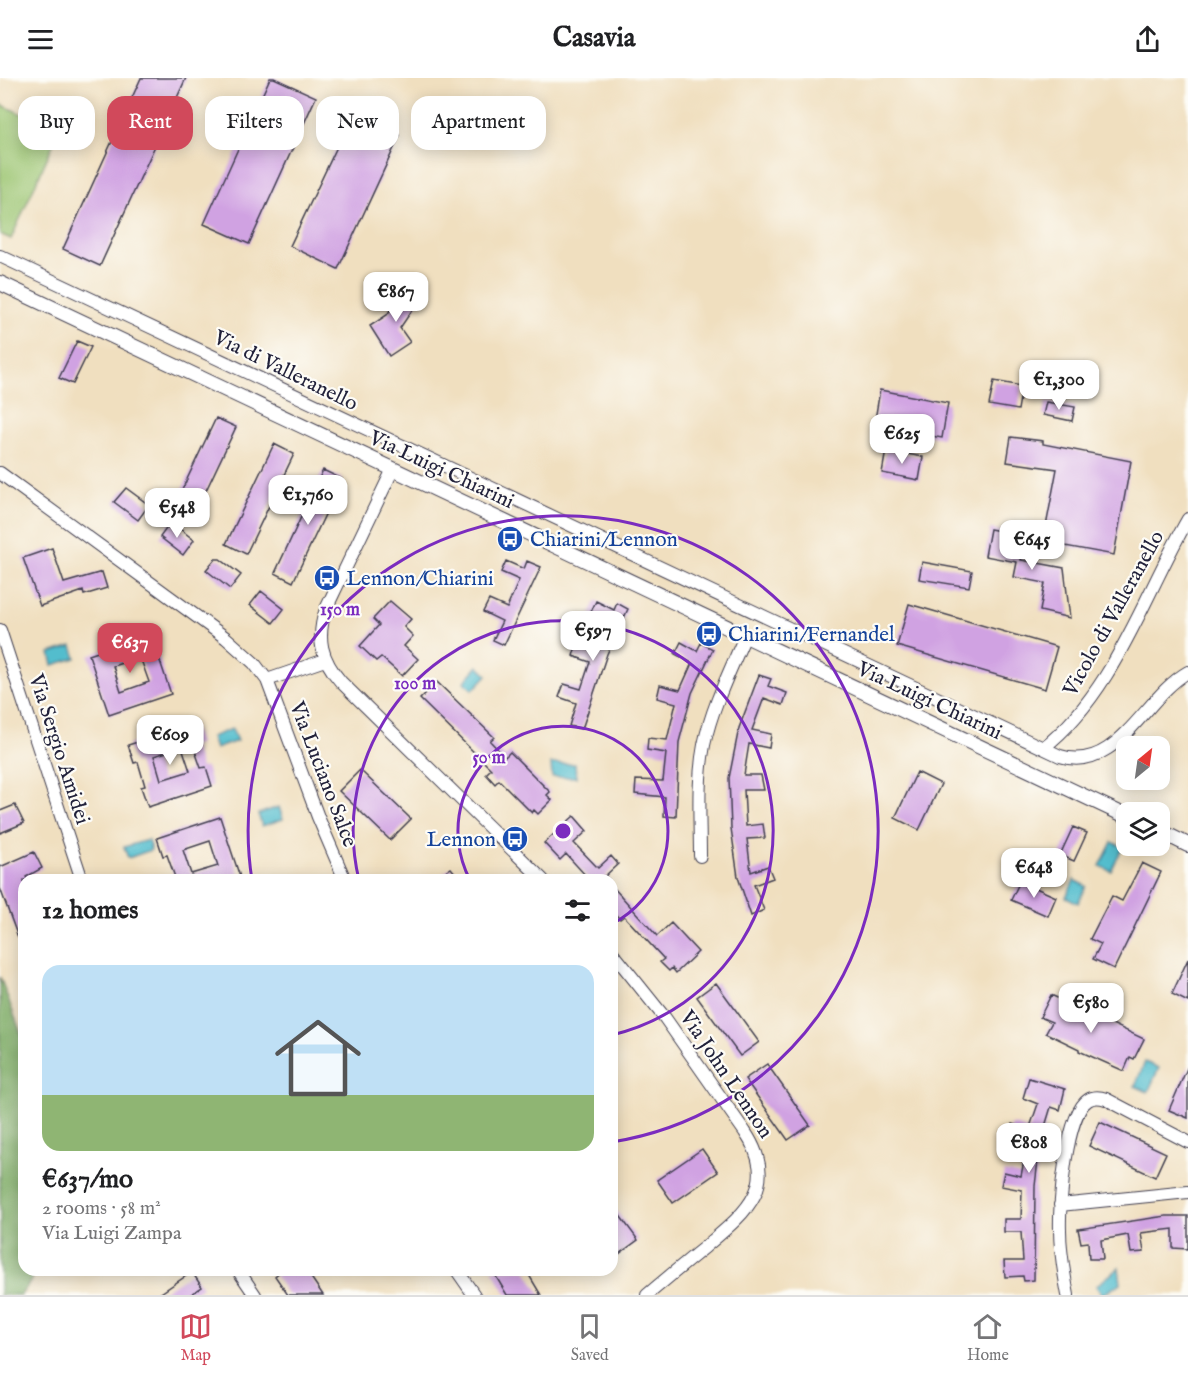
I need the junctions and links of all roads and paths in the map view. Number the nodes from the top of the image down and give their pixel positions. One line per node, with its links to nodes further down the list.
1 (0, 256): 11 (street, Via di Valleranello)
2 (0, 283): 3 (street, Via Luigi Chiarini)
3 (393, 469): 7 (street, Via Luigi Chiarini); 8 (street)
4 (0, 473): 10 (street)
5 (1188, 519): 11 (street, Vicolo di Valleranello)
6 (0, 630): 16 (street, Via Sergio Amidei)
7 (745, 636): 12 (street, Via Luigi Chiarini); 15 (street)
8 (325, 660): 10 (street); 18 (street)
9 (1188, 672): 11 (street, Via di Valleranello)
10 (267, 680): 17 (street, Via Luciano Salce)
11 (1043, 748)
12 (1116, 811)
13 (1170, 836): 14 (street)
14 (1188, 845)
15 (700, 856)
16 (80, 874)
17 (342, 874)
18 (537, 874)
19 (618, 959): 27 (street, Via John Lennon)
20 (1188, 1142): 22 (street)
21 (1188, 1192): 22 (street)
22 (1060, 1204): 28 (street)
23 (242, 1276): 25 (street)
24 (461, 1276): 26 (street)
25 (255, 1295)
26 (474, 1295)
27 (647, 1295)
28 (1068, 1295)

